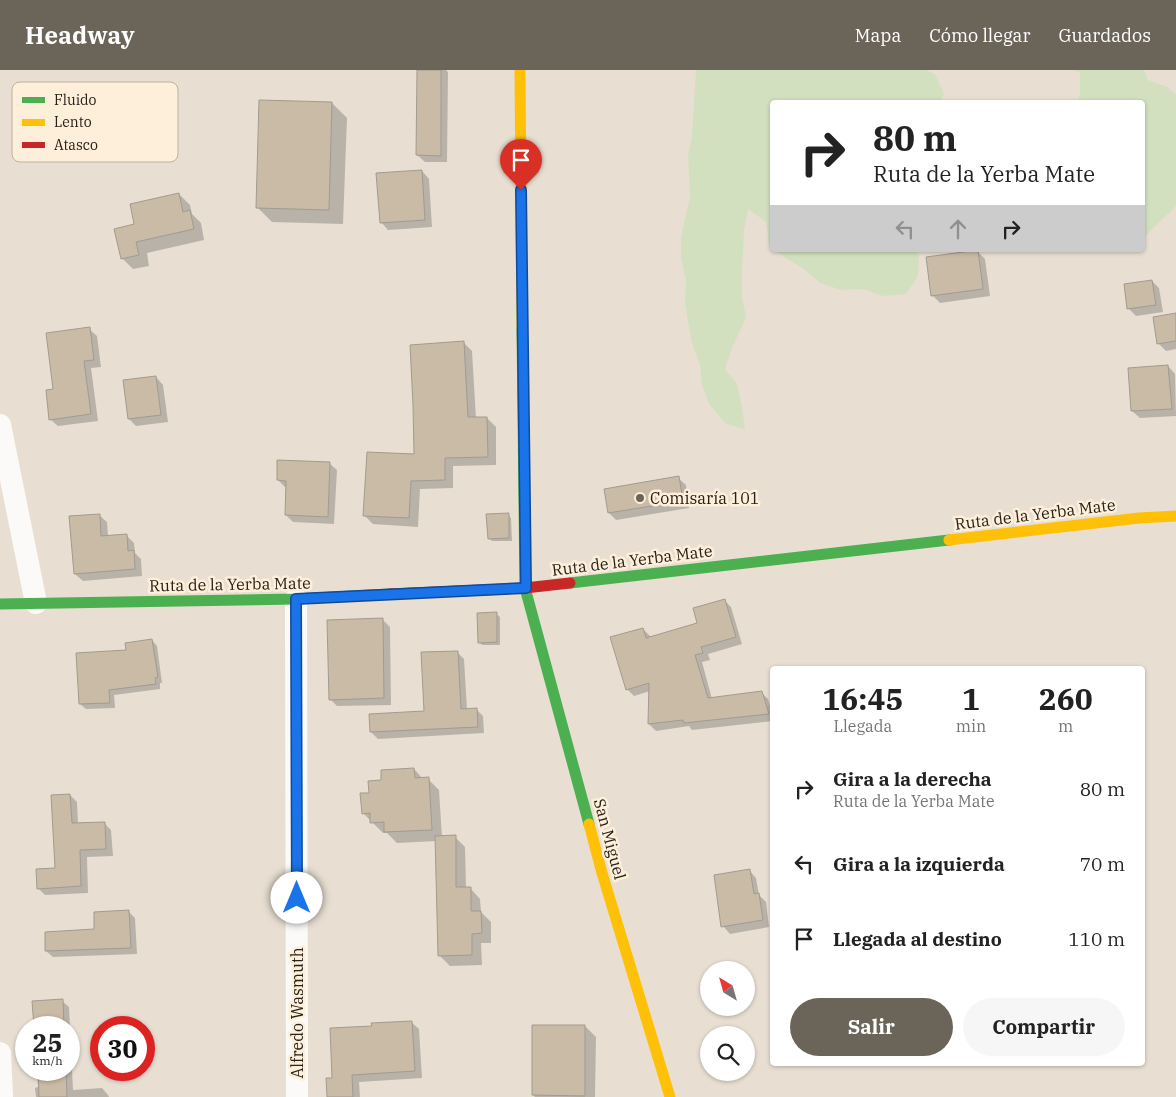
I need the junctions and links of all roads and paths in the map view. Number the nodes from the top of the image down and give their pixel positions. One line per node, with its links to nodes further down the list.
1 (520, 70): 4 (main road, San Miguel)
2 (0, 425): 6 (street)
3 (1176, 516): 4 (main road, Ruta de la Yerba Mate)
4 (526, 588): 5 (main road, Ruta de la Yerba Mate); 11 (main road, San Miguel)
5 (296, 599): 6 (main road, Ruta de la Yerba Mate); 10 (street, Alfredo Wasmuth)
6 (36, 603): 7 (main road, Ruta de la Yerba Mate)
7 (0, 604)
8 (0, 1053): 9 (street)
9 (2, 1097)
10 (297, 1097)
11 (670, 1097)

